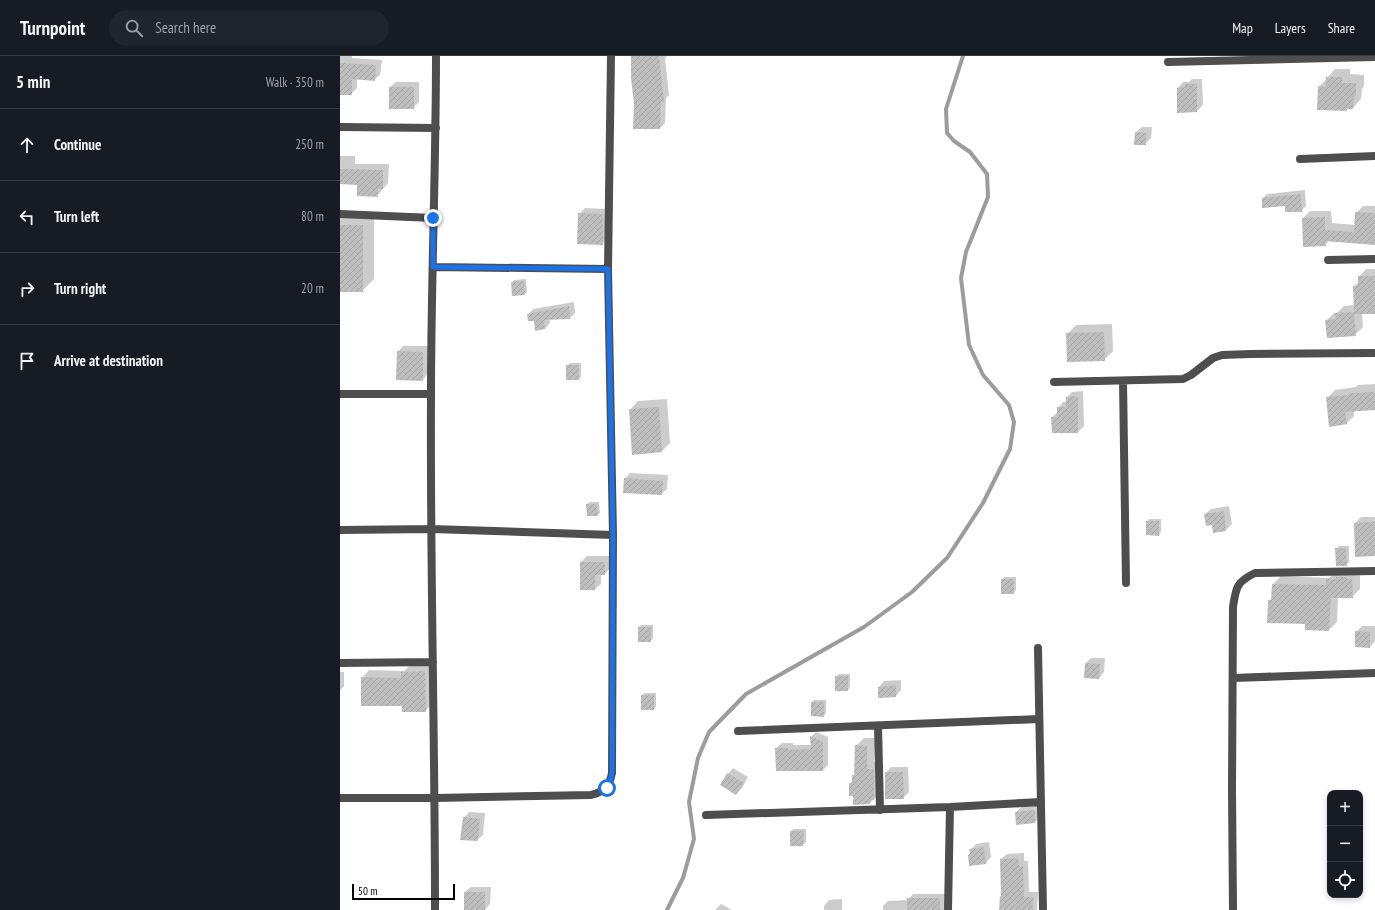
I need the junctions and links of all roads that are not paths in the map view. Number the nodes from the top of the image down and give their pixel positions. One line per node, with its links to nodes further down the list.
1 (436, 56): 6 (street)
2 (611, 56): 14 (street)
3 (1375, 57): 4 (street)
4 (1168, 62)
5 (340, 126): 6 (street)
6 (436, 128): 10 (street)
7 (1375, 156): 8 (street)
8 (1300, 159)
9 (340, 214): 10 (street)
10 (433, 218): 13 (street)
11 (1375, 259): 12 (street)
12 (1328, 260)
13 (433, 267): 14 (street); 19 (street)
14 (608, 269): 22 (street)
15 (1375, 353): 16 (street)
16 (1123, 381): 17 (street); 24 (street)
17 (1054, 382)
18 (340, 394): 19 (street)
19 (431, 394): 20 (street)
20 (432, 529): 21 (street); 22 (street); 27 (street)
21 (340, 530)
22 (613, 535): 34 (street)
23 (1375, 571): 29 (street)
24 (1126, 583)
25 (1038, 648): 30 (street)
26 (340, 662): 27 (street)
27 (433, 662): 34 (street)
28 (1375, 673): 29 (street)
29 (1232, 678): 42 (street)
30 (1039, 719): 31 (street); 35 (street)
31 (878, 726): 32 (street); 37 (street)
32 (738, 731)
33 (340, 798): 34 (street)
34 (435, 798): 39 (street)
35 (1041, 802): 36 (street); 41 (street)
36 (950, 807): 37 (street); 40 (street)
37 (880, 810): 38 (street)
38 (706, 815)
39 (435, 910)
40 (948, 910)
41 (1042, 910)
42 (1233, 910)

